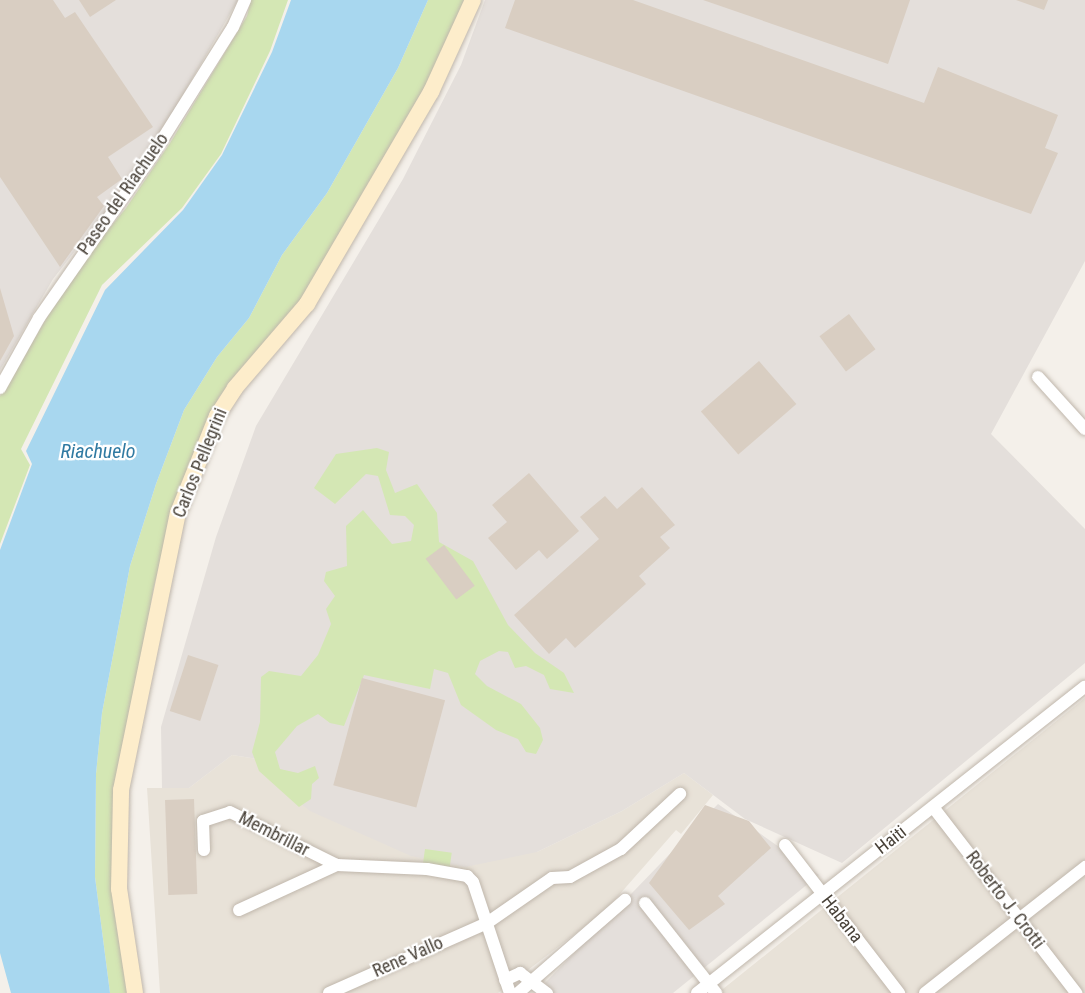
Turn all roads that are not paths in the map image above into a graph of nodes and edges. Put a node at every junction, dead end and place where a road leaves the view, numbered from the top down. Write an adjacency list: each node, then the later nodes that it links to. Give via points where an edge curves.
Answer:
1 (245, 0): 4 (street, Paseo del Riachuelo, via 233,27 152,156 39,318)
2 (473, 0): 22 (street, Carlos Pellegrini, via 431,92 307,304 235,388 217,416 178,513 121,790 119,889)
3 (1038, 377): 5 (street)
4 (0, 388)
5 (1085, 429)
6 (1085, 687): 8 (street, Haiti)
7 (680, 794): 18 (street, Rene Vallo, via 633,841 570,877 552,878)
8 (933, 807): 13 (street, Haiti); 17 (street, Roberto J. Crotti)
9 (785, 845): 13 (street, Habana)
10 (204, 850): 11 (street, Membrillar, via 203,821 230,812)
11 (337, 865): 16 (street); 18 (street, via 427,869 467,876 473,882)
12 (1085, 867): 17 (street)
13 (822, 894): 21 (street, Haiti); 28 (street, Habana)
14 (625, 900): 20 (street)
15 (645, 903): 21 (street)
16 (239, 910)
17 (1020, 920): 29 (street); 30 (street, Roberto J. Crotti)
18 (487, 923): 19 (street); 23 (street, Rene Vallo)
19 (505, 980): 20 (street, via 519,973); 24 (street)
20 (531, 981): 25 (street); 26 (street)
21 (712, 988): 27 (street, Haiti)
22 (135, 993)
23 (329, 993)
24 (510, 993)
25 (518, 993)
26 (547, 993)
27 (697, 993)
28 (899, 993)
29 (925, 993)
30 (1076, 993)

